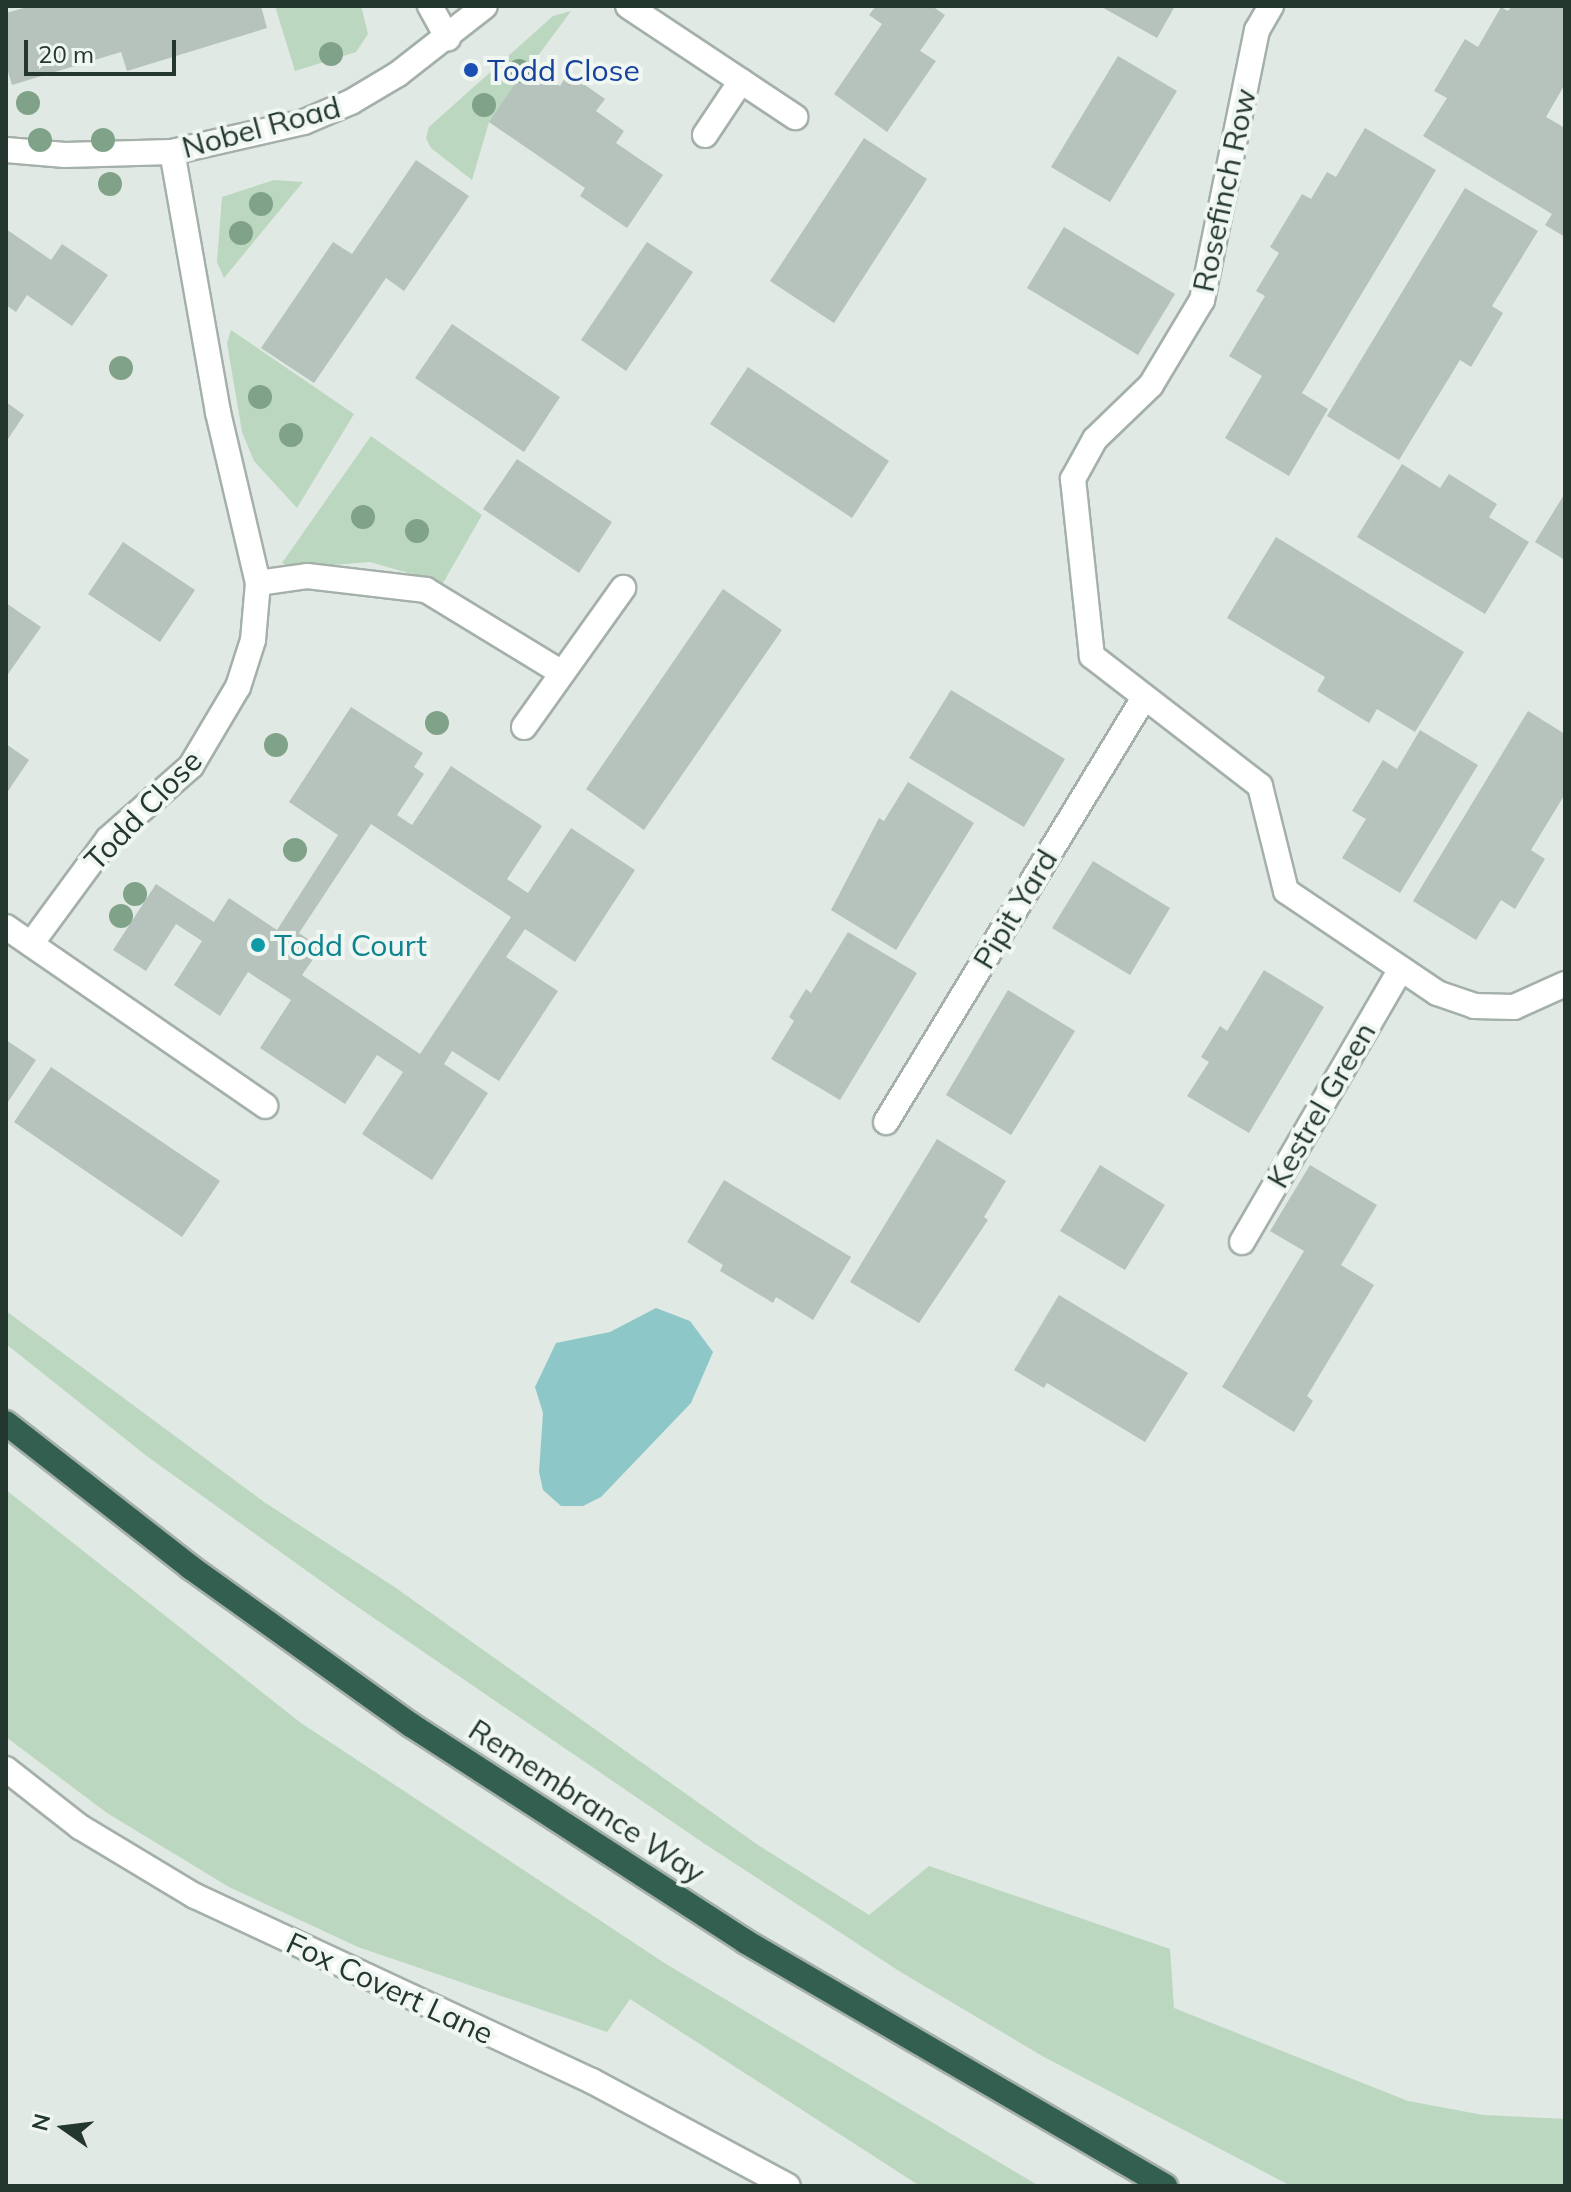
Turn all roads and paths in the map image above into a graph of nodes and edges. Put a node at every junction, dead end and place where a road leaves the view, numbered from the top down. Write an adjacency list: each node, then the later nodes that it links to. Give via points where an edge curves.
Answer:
1 (430, 6): 5 (street)
2 (485, 6): 5 (street, Nobel Road)
3 (628, 6): 6 (street)
4 (1271, 6): 14 (street, Rosefinch Row, via 1257,30 1202,300 1151,385 1095,439 1073,479 1092,656)
5 (448, 38): 10 (street, Nobel Road, via 351,102 304,122)
6 (741, 81): 7 (street); 8 (street)
7 (795, 117)
8 (705, 135)
9 (6, 150): 10 (street, Nobel Road, via 65,155)
10 (172, 152): 11 (street, Todd Close, via 218,412)
11 (258, 583): 13 (street, via 307,576 426,590); 17 (street, Todd Close, via 253,640 216,730 191,766 108,839)
12 (623, 588): 13 (street)
13 (562, 673): 15 (street)
14 (1144, 697): 18 (street, Rosefinch Row, via 1260,786 1286,891); 21 (street, Pipit Yard)
15 (524, 727)
16 (6, 927): 17 (street)
17 (31, 944): 20 (street)
18 (1401, 969): 19 (street, Rosefinch Row, via 1437,993 1474,1006 1514,1007); 22 (street, Kestrel Green)
19 (1565, 984)
20 (265, 1106)
21 (886, 1122)
22 (1242, 1242)
23 (6, 1423): 26 (highway, Remembrance Way, via 190,1567 411,1725 746,1942)
24 (6, 1769): 25 (street, Fox Covert Lane, via 80,1827 195,1896 592,2081)
25 (788, 2186)
26 (1165, 2186)

